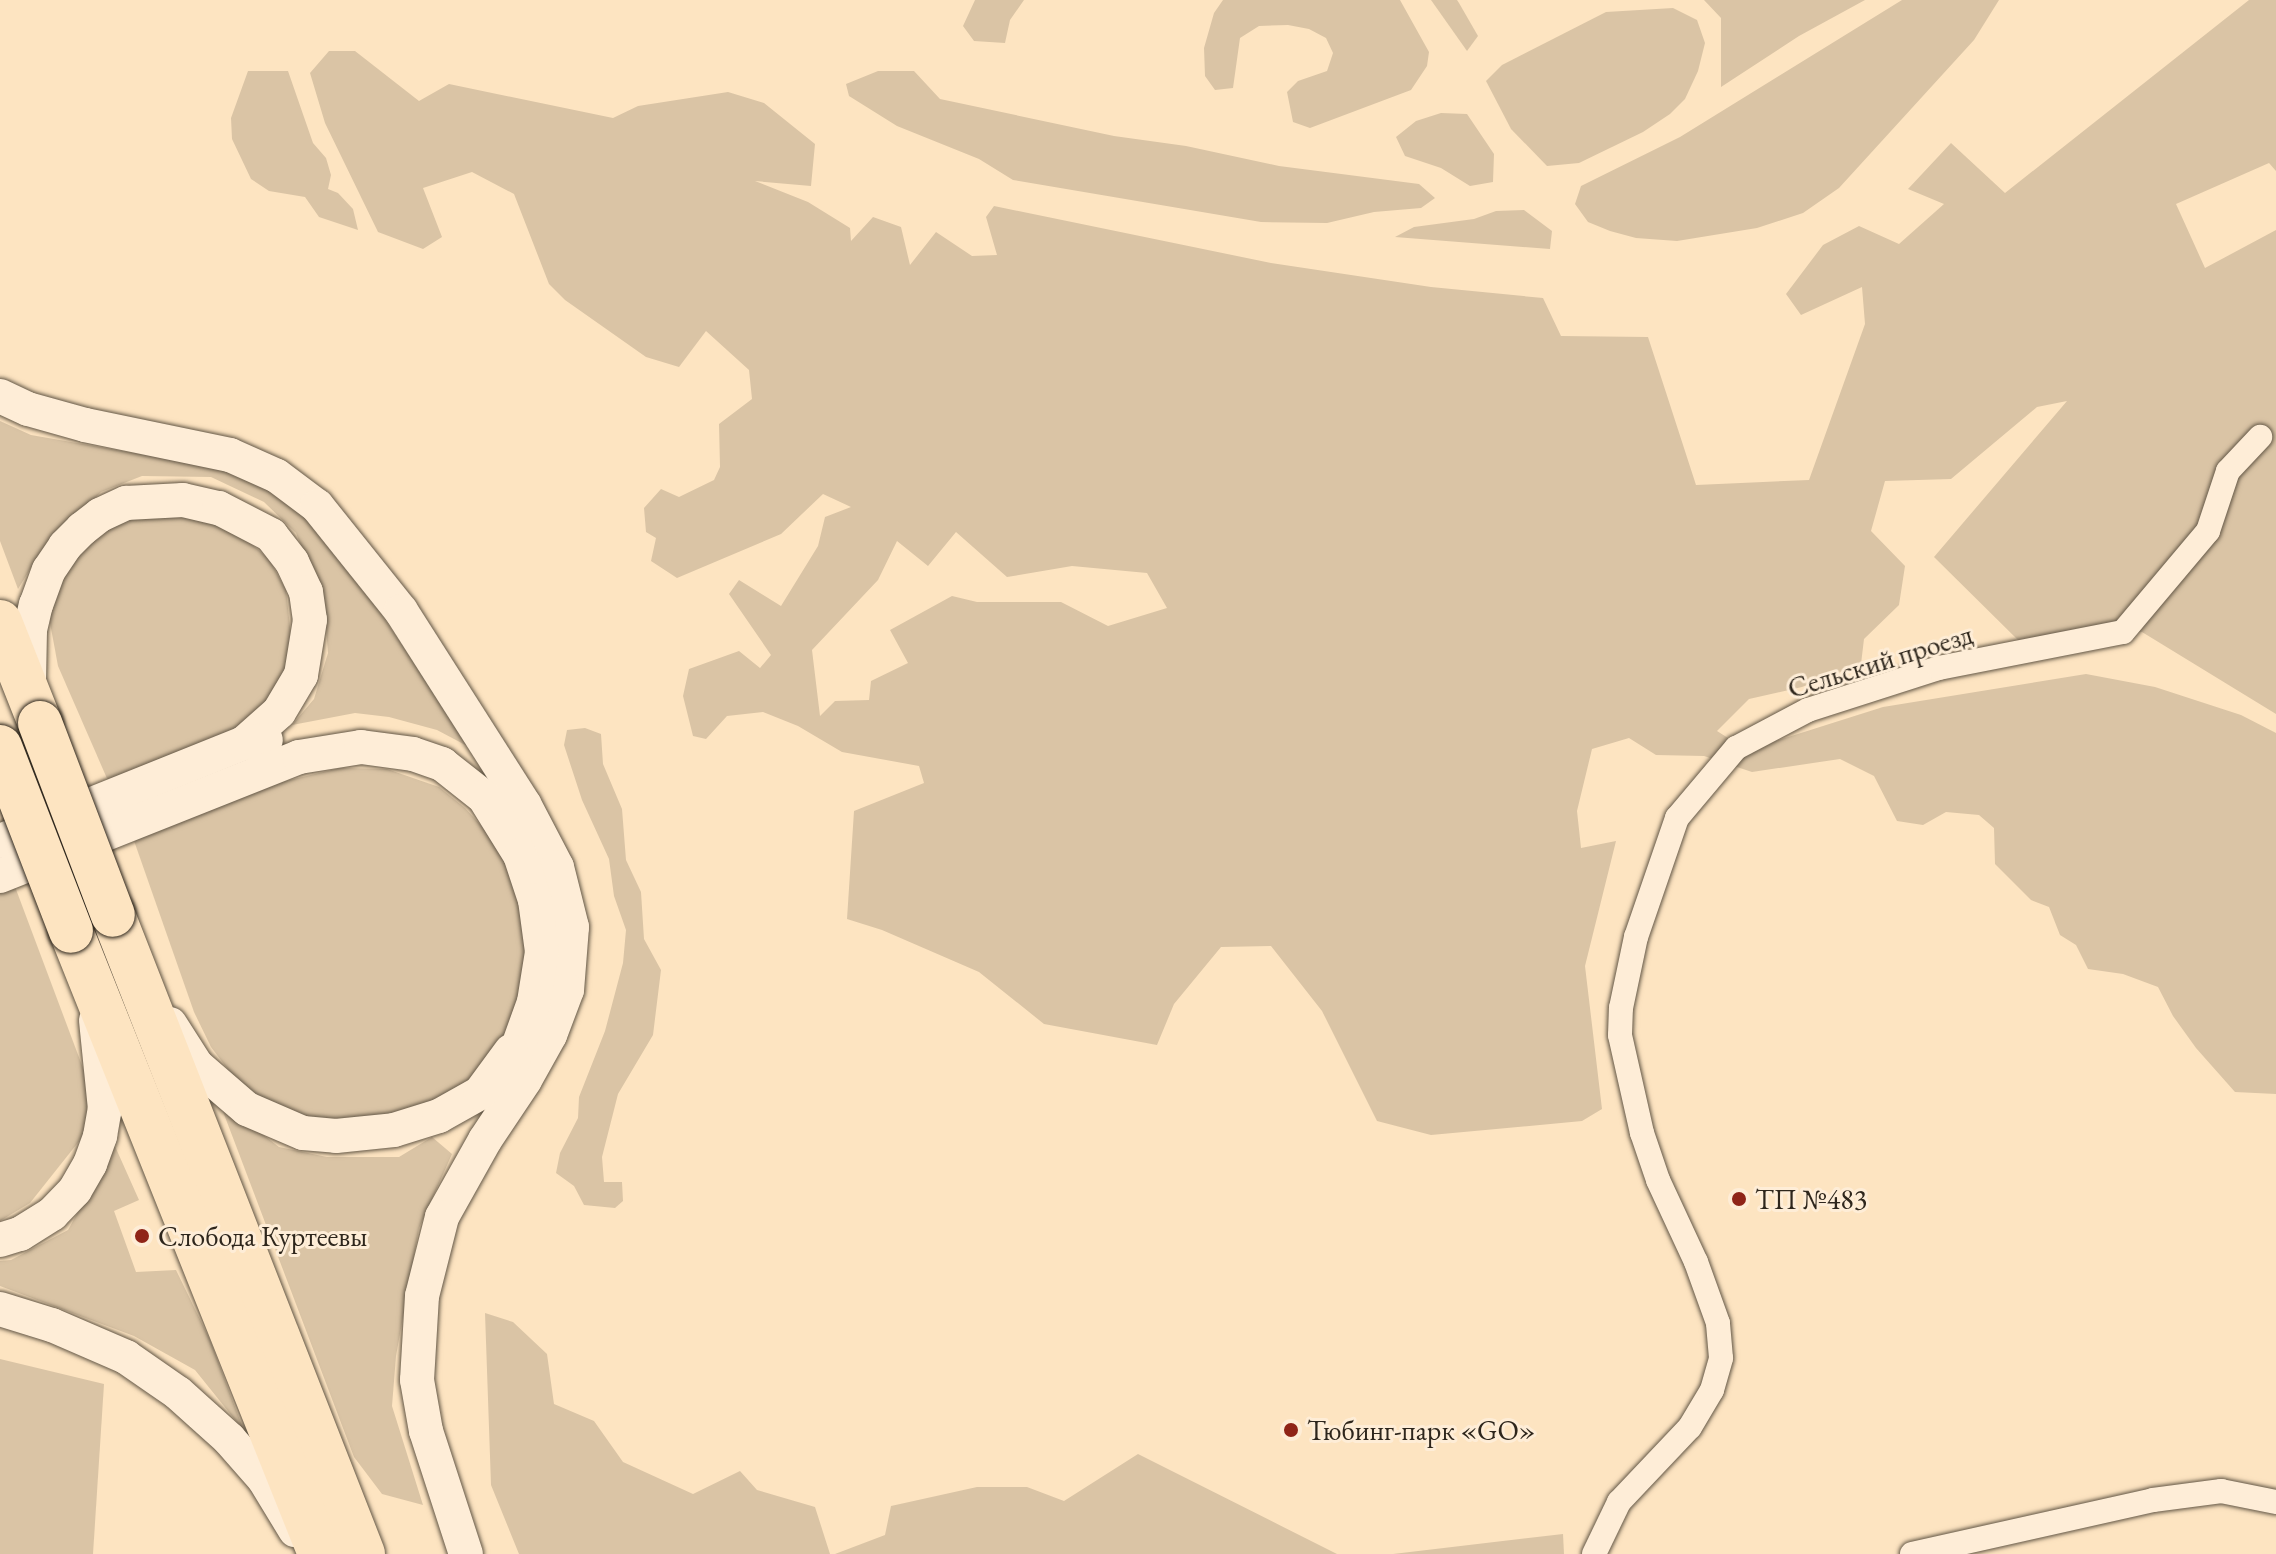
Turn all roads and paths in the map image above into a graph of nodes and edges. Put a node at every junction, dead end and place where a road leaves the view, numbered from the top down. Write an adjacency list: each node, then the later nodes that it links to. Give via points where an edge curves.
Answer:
1 (0, 396): 7 (street, via 85,425 230,455 277,476 317,506 401,611)
2 (2260, 437): 21 (street, Сельский проезд, via 2228,471 2208,531 2123,632 1939,668 1808,710 1736,748 1677,818 1636,937 1620,1035 1642,1133 1718,1323 1721,1358 1712,1390 1690,1427 1619,1502)
3 (0, 622): 4 (highway)
4 (35, 710): 5 (street, via 30,630 49,570 65,546 100,515 126,503 183,500 219,508 271,535 306,592 310,620 301,675 279,712); 10 (highway, bridge)
5 (244, 743): 7 (street, via 368,729 425,741 472,760); 8 (street)
6 (0, 747): 11 (highway, bridge)
7 (524, 804): 13 (street, via 557,867 572,927 567,990 544,1046)
8 (0, 841)
9 (0, 876): 12 (street, via 299,757 361,747 413,754 442,764 484,797 520,855 535,900 542,952)
10 (132, 967): 12 (street, via 197,1066 222,1090 276,1124 336,1136 394,1130 439,1116 480,1093 504,1064); 19 (highway)
11 (92, 984): 14 (street, via 105,1109 100,1136 75,1190 38,1223); 18 (highway)
12 (534, 1002): 13 (street)
13 (485, 1140): 20 (street, via 442,1217 430,1256 417,1380 426,1431)
14 (0, 1240)
15 (0, 1309): 17 (street, via 126,1357 178,1393 264,1479)
16 (2276, 1502): 22 (street, via 2221,1491 2153,1500)
17 (310, 1554)
18 (320, 1554)
19 (363, 1554)
20 (466, 1554)
21 (1594, 1554)
22 (1912, 1554)

